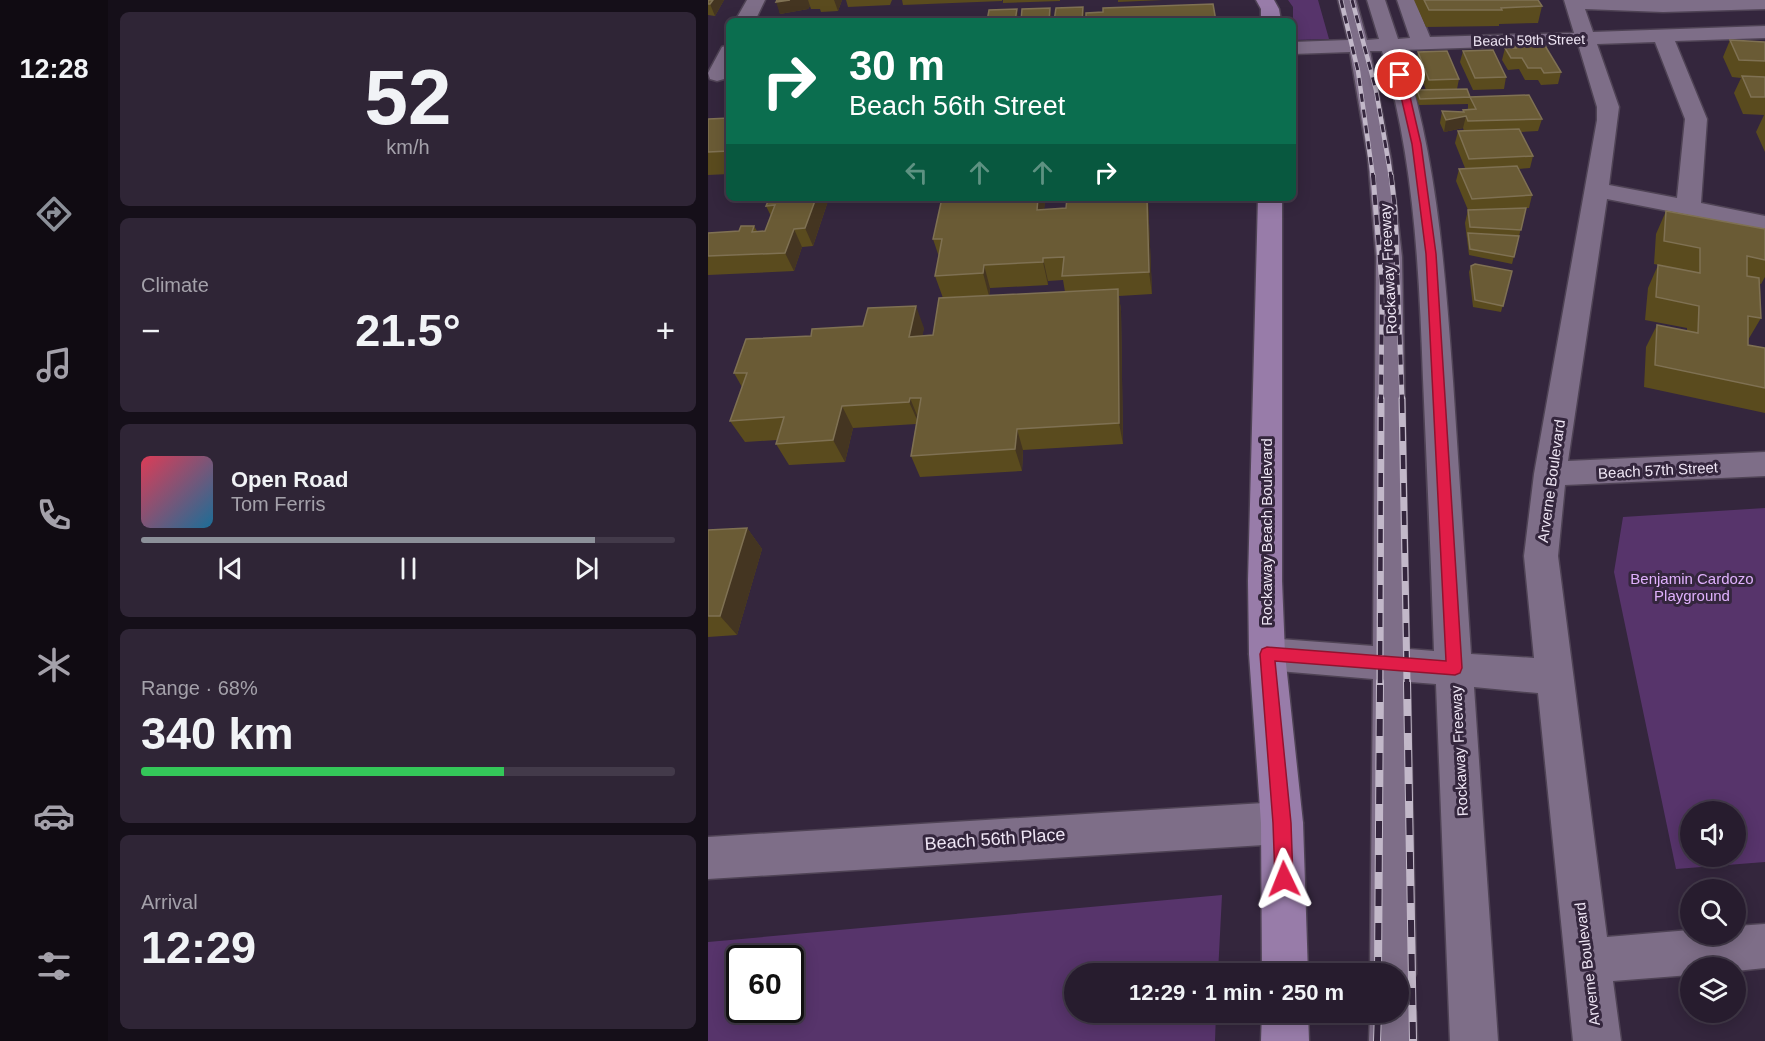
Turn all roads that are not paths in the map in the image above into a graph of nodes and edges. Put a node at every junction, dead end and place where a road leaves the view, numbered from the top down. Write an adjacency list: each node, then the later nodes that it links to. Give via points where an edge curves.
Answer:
1 (756, 0): 8 (street)
2 (1265, 0): 9 (main road)
3 (1347, 0): 15 (street, Rockaway Freeway)
4 (1376, 0): 13 (street, Rockaway Freeway)
5 (1406, 0): 14 (street)
6 (1573, 2): 7 (street, via 1663,6); 12 (street, Arverne Boulevard)
7 (1765, 3)
8 (747, 18)
9 (1271, 18)
10 (1765, 32): 11 (street, Beach 59th Street)
11 (1663, 36): 12 (street, Beach 59th Street); 21 (street, via 1696,119)
12 (1586, 38): 14 (street, Beach 59th Street); 19 (street, Arverne Boulevard, via 1608,113)
13 (1391, 43): 14 (street, Beach 59th Street); 15 (street, Beach 59th Street); 27 (street, Rockaway Freeway, via 1413,129 1431,254)
14 (1422, 43)
15 (1359, 44): 16 (street, Beach 59th Street); 26 (street, Rockaway Freeway, via 1379,149 1390,268)
16 (1296, 48)
17 (726, 57): 18 (street)
18 (718, 74)
19 (1597, 190): 21 (street); 24 (street, Arverne Boulevard)
20 (1270, 201): 25 (main road, Rockaway Beach Boulevard)
21 (1688, 208): 22 (street)
22 (1765, 223)
23 (1765, 464): 24 (street, Beach 57th Street)
24 (1550, 474): 28 (street, Arverne Boulevard, via 1541,556)
25 (1267, 654): 26 (street); 29 (main road, Rockaway Beach Boulevard)
26 (1392, 663): 27 (street); 34 (street, Rockaway Freeway)
27 (1455, 668): 28 (street); 39 (street, Rockaway Freeway)
28 (1555, 677): 32 (street, Arverne Boulevard)
29 (1282, 823): 30 (street, Beach 56th Place); 33 (main road, Rockaway Beach Boulevard)
30 (708, 858)
31 (1765, 946): 32 (street)
32 (1587, 961): 40 (street, Arverne Boulevard)
33 (1285, 963)
34 (1393, 963)
35 (1285, 1023): 37 (main road)
36 (1393, 1023): 38 (street)
37 (1285, 1041)
38 (1393, 1041)
39 (1474, 1041)
40 (1597, 1041)

